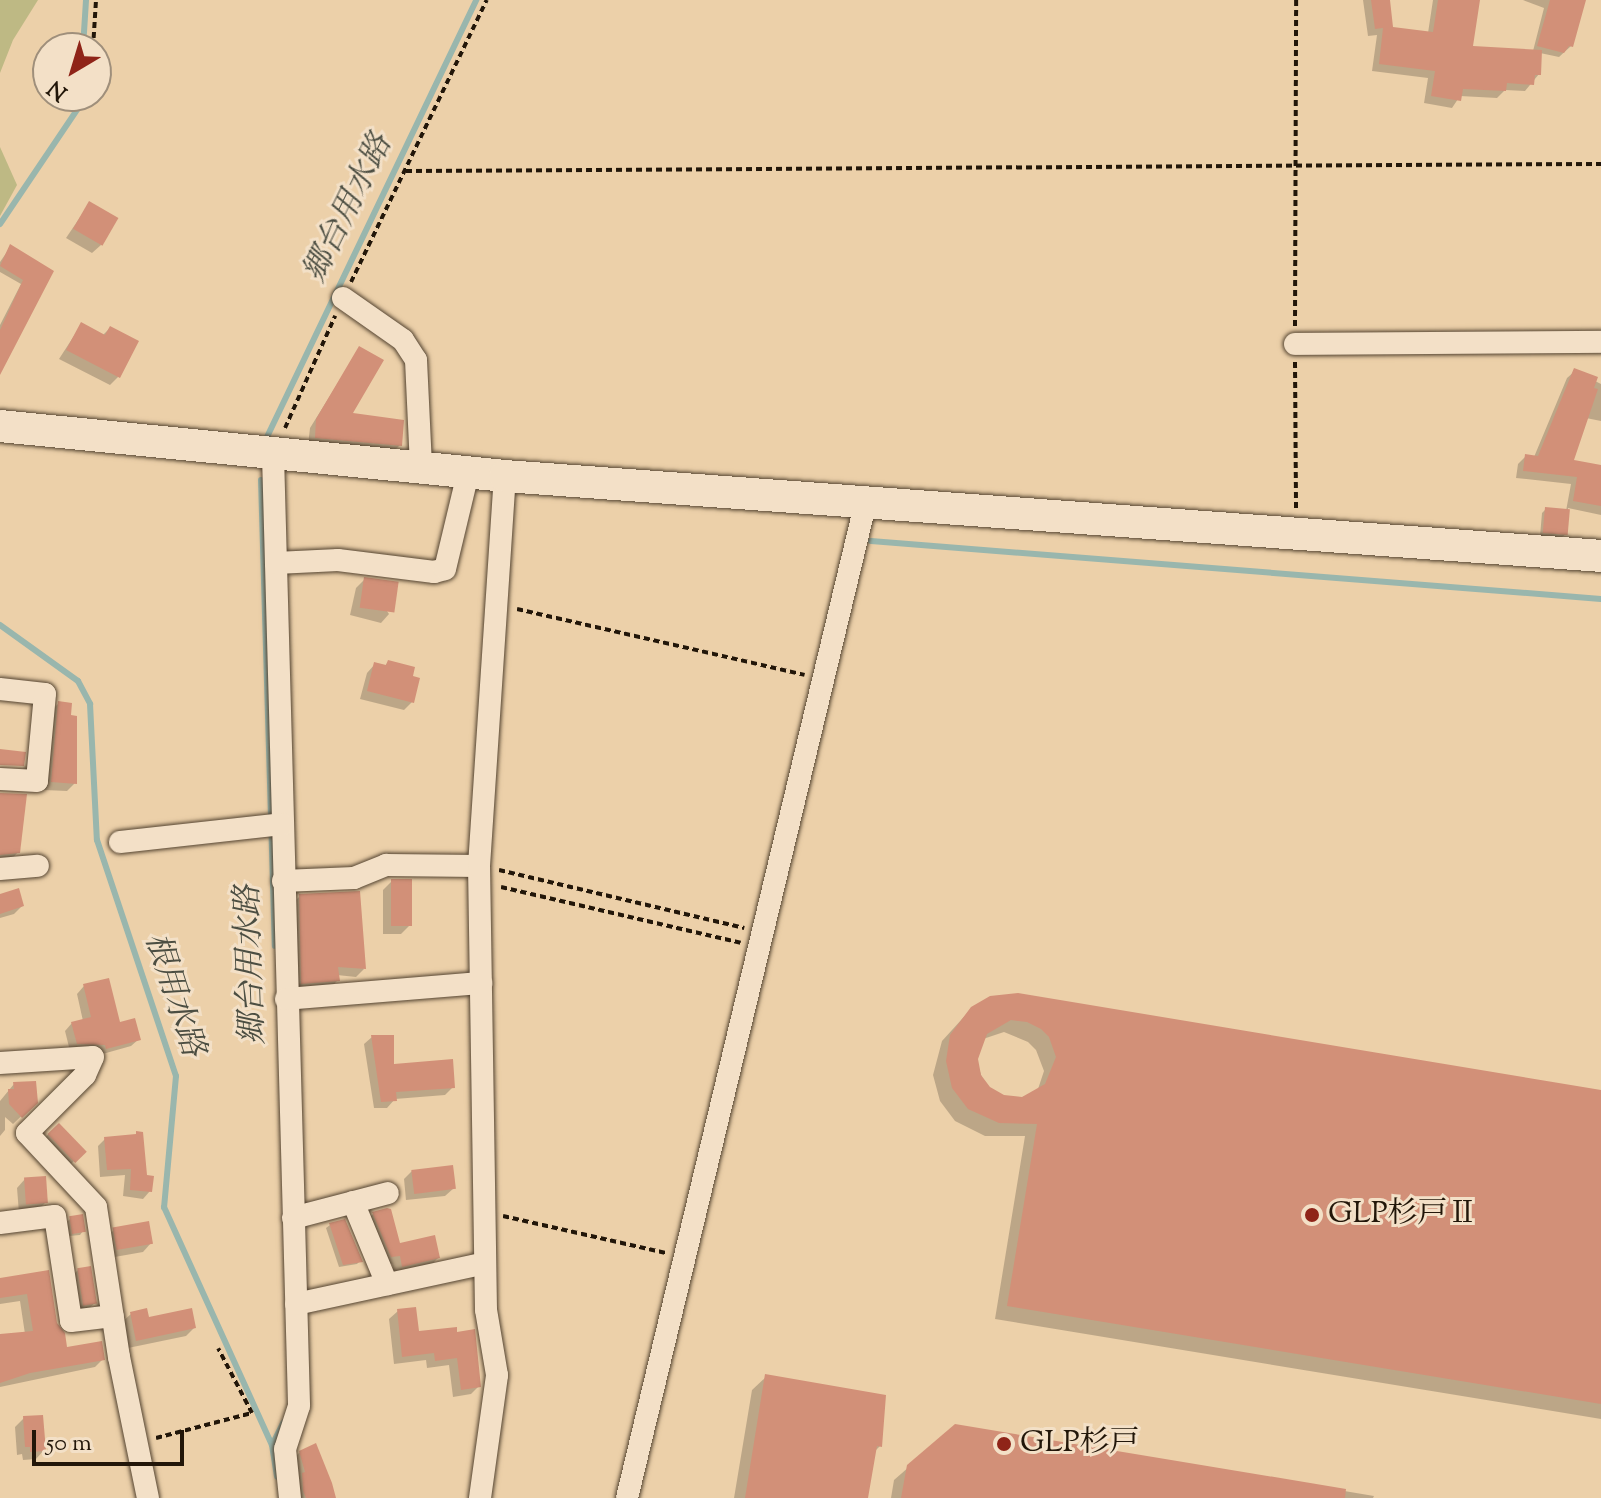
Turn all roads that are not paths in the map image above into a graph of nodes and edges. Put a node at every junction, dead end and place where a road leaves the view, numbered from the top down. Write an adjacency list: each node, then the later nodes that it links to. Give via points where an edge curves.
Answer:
1 (343, 298): 6 (street, via 403,340 416,360)
2 (1601, 342): 3 (street)
3 (1295, 344)
4 (0, 426): 5 (street)
5 (273, 455): 6 (street); 11 (street)
6 (421, 468): 7 (street)
7 (468, 473): 8 (street); 11 (street, via 445,569 338,560)
8 (505, 476): 9 (street); 18 (street)
9 (866, 501): 10 (street); 34 (street)
10 (1601, 556)
11 (276, 563): 14 (street)
12 (0, 689): 13 (street, via 45,694 37,781)
13 (0, 779)
14 (275, 824): 15 (street); 19 (street)
15 (120, 842)
16 (38, 866): 17 (street)
17 (0, 869)
18 (479, 874): 19 (street, via 386,865 354,878); 20 (street)
19 (283, 881): 21 (street)
20 (481, 983): 21 (street); 27 (street)
21 (286, 999): 25 (street)
22 (0, 1063): 30 (street, via 93,1057 85,1075 27,1133 96,1207)
23 (388, 1193): 24 (street)
24 (353, 1202): 25 (street); 28 (street)
25 (293, 1218): 29 (street)
26 (0, 1223): 30 (street, via 55,1216 71,1321)
27 (485, 1263): 28 (street); 33 (street, via 486,1310 497,1375)
28 (387, 1284): 29 (street)
29 (296, 1304): 32 (street, via 299,1406 285,1449)
30 (113, 1316): 31 (street)
31 (148, 1498)
32 (290, 1498)
33 (480, 1498)
34 (627, 1498)

